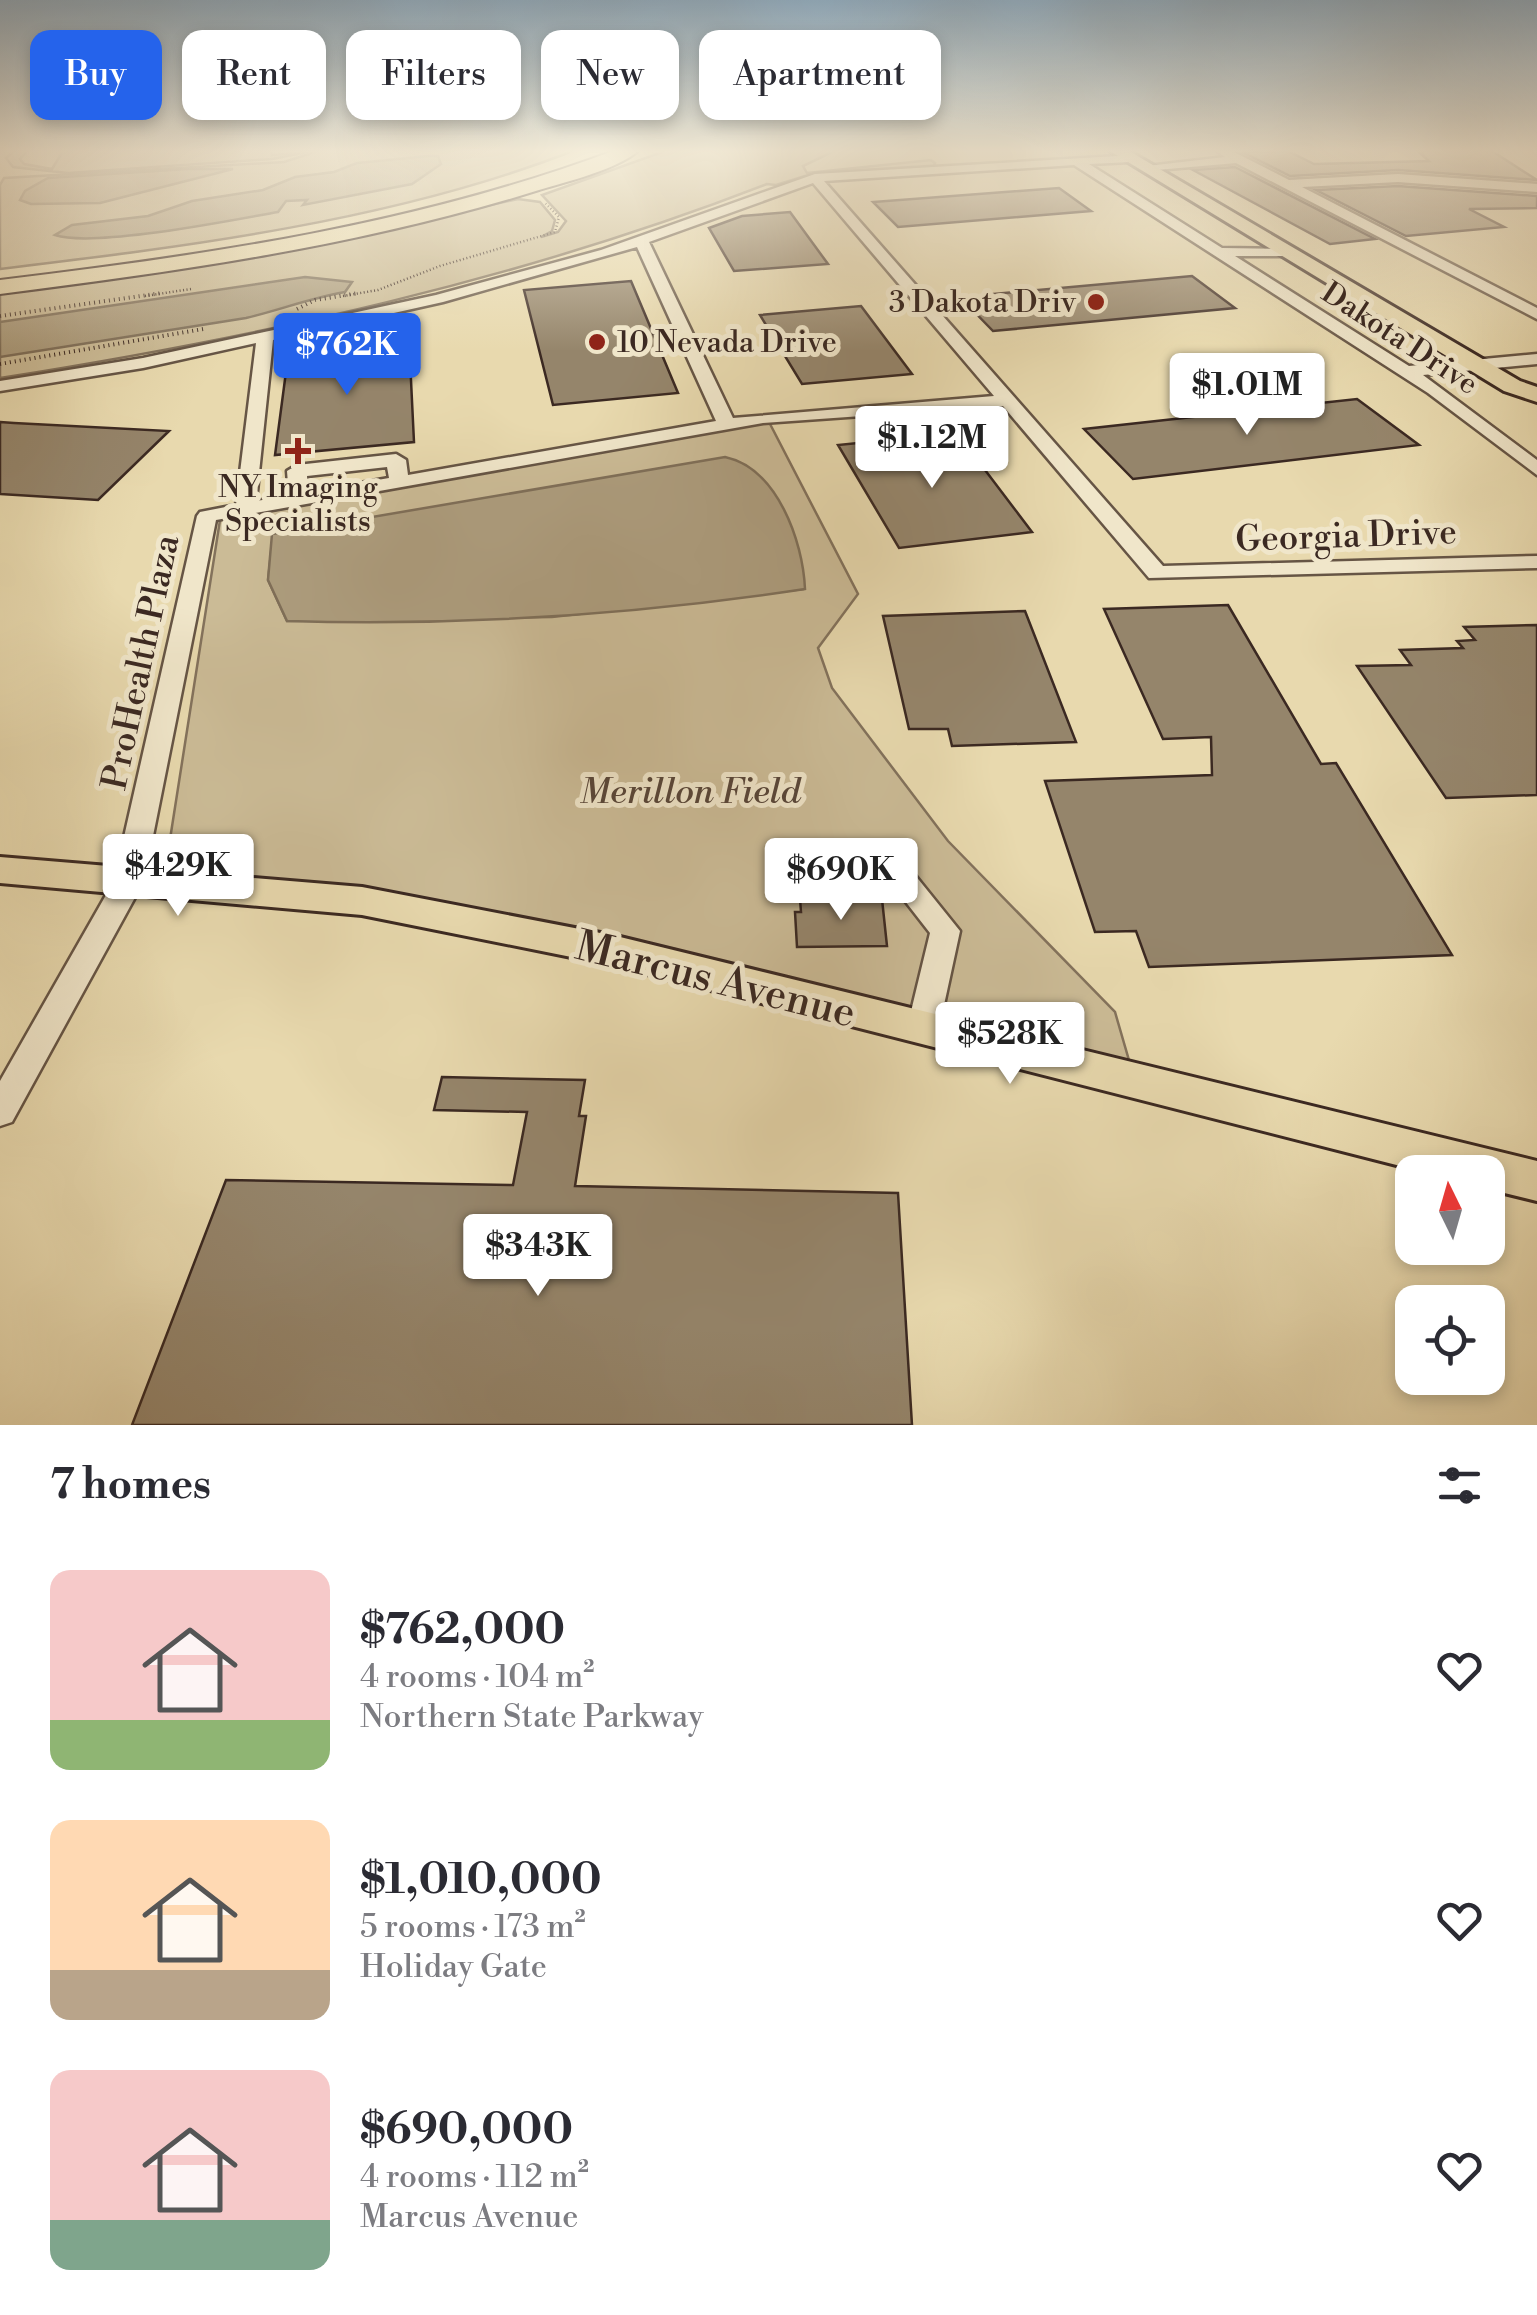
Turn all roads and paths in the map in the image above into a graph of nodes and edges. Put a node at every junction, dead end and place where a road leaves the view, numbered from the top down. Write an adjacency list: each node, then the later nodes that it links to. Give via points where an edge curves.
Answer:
1 (366, 218): 14 (highway)
2 (402, 218): 15 (highway, via 307,240)
3 (559, 218): 17 (path, via 555,232 378,290)
4 (705, 218): 9 (street)
5 (850, 218): 26 (street)
6 (1165, 218): 11 (street, Dakota Drive)
7 (1229, 218): 10 (main road)
8 (1350, 218): 13 (street)
9 (641, 240): 21 (street, via 424,303); 35 (street)
10 (1280, 248): 11 (street); 25 (main road)
11 (1220, 252): 27 (street, Dakota Drive)
12 (1469, 255): 13 (street)
13 (1432, 260): 18 (street)
14 (0, 276)
15 (0, 287)
16 (191, 289): 19 (path)
17 (282, 313)
18 (1537, 314)
19 (0, 316)
20 (214, 328): 23 (path)
21 (265, 337): 31 (street); 39 (street)
22 (1537, 359): 25 (street)
23 (0, 364)
24 (1002, 364): 26 (street)
25 (1478, 364): 27 (street); 29 (main road)
26 (978, 366): 33 (street)
27 (1406, 371): 30 (street, Dakota Drive)
28 (1537, 371): 29 (street)
29 (1504, 381): 30 (street); 32 (main road); 34 (main road)
30 (1424, 382): 36 (street, Dakota Drive)
31 (0, 386)
32 (1537, 396)
33 (1007, 400): 35 (street); 40 (street, Georgia Drive, via 1157,573)
34 (1537, 413)
35 (727, 425): 37 (street)
36 (1537, 470)
37 (399, 483): 38 (street); 38 (street, via 396,460 297,471)
38 (299, 501): 39 (street)
39 (245, 510): 43 (street, ProHealth Plaza, via 206,516)
40 (1537, 562)
41 (884, 856): 44 (street, via 946,931)
42 (0, 870): 43 (main road, Marcus Avenue)
43 (129, 881): 44 (main road, Marcus Avenue, via 362,901 616,952); 45 (street, ProHealth Plaza)
44 (923, 1028): 46 (main road, Marcus Avenue)
45 (0, 1112)
46 (1537, 1181)

